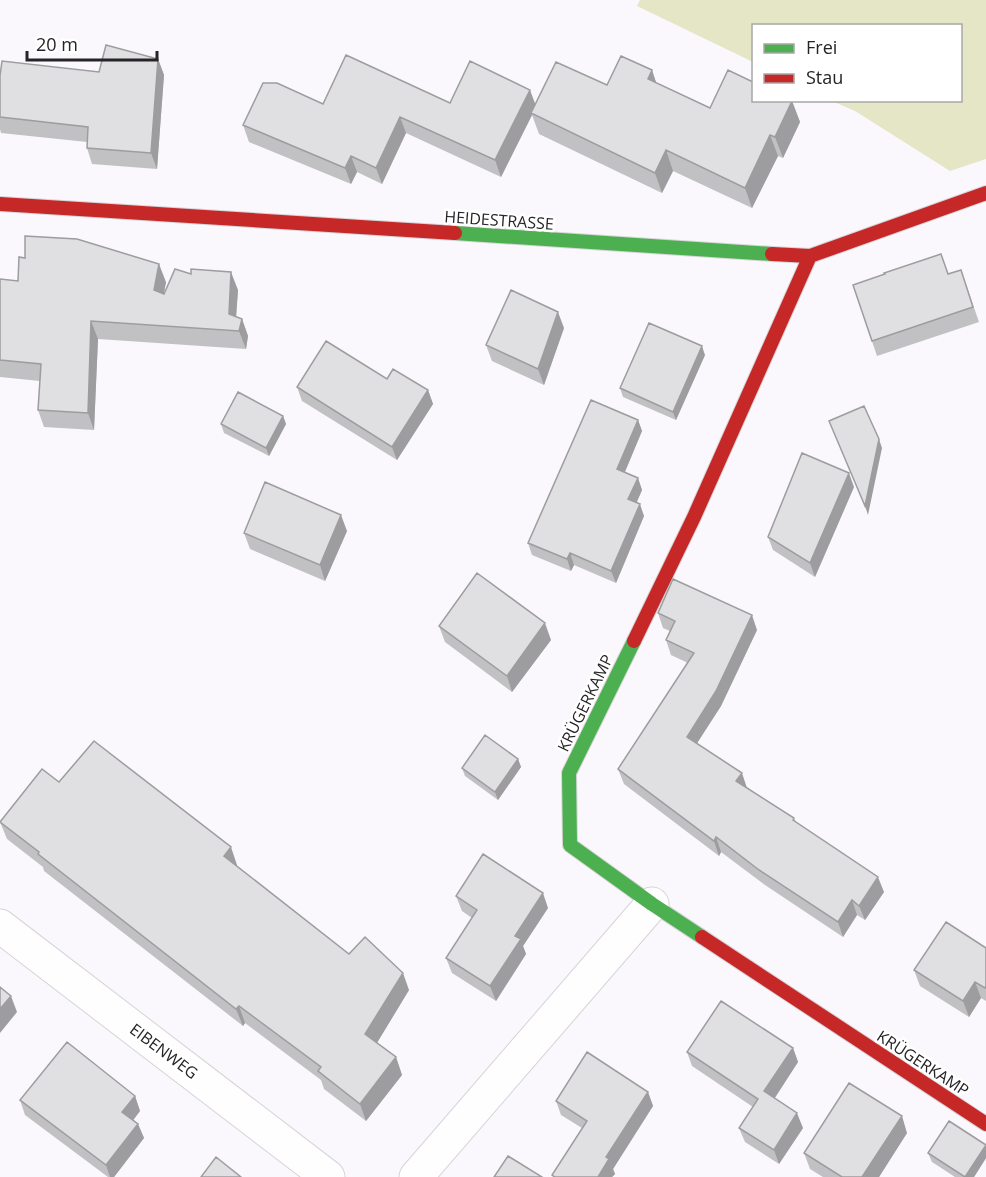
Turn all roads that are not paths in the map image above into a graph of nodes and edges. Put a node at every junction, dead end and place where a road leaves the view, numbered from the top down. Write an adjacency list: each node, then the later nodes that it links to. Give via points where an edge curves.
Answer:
1 (986, 193): 3 (street, HEIDESTRASSE)
2 (0, 204): 3 (street, HEIDESTRASSE)
3 (810, 256): 4 (street, KRÜGERKAMP, via 694,518 569,773 570,845)
4 (652, 904): 6 (street, KRÜGERKAMP); 8 (street)
5 (0, 926): 7 (street, EIBENWEG)
6 (986, 1124)
7 (328, 1177)
8 (416, 1177)

